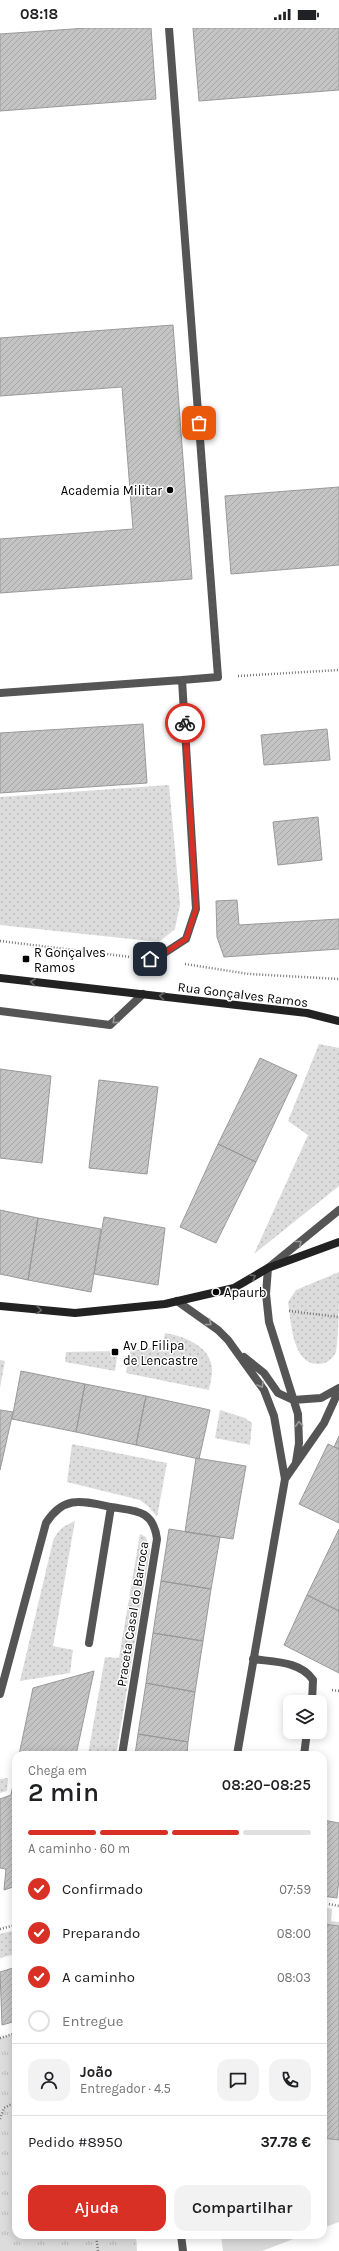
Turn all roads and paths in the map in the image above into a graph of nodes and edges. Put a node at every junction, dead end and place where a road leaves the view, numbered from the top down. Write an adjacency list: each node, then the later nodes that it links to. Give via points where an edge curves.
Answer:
1 (169, 28): 3 (street)
2 (339, 670): 3 (path)
3 (218, 676): 4 (street)
4 (182, 680): 5 (street); 6 (street, via 196,909 186,939)
5 (0, 693)
6 (150, 959)
7 (0, 978): 8 (main road, Rua Gonçalves Ramos, one-way to 7)
8 (143, 994): 9 (street, one-way to 9, via 110,1025); 10 (main road, Rua Gonçalves Ramos, one-way to 8, via 307,1014)
9 (0, 1011)
10 (339, 1021)
11 (339, 1210): 13 (street, one-way to 11)
12 (339, 1242): 13 (main road)
13 (268, 1268): 14 (main road, one-way to 13, via 234,1288); 16 (street)
14 (177, 1301): 15 (main road, one-way to 14, via 75,1313 112,1311); 18 (street, one-way to 18, via 218,1330)
15 (0, 1306)
16 (266, 1308): 17 (path); 20 (street)
17 (339, 1318)
18 (239, 1353): 20 (street, via 264,1373 278,1393); 22 (street, one-way to 22, via 264,1390 270,1404)
19 (339, 1389): 20 (street, via 321,1398); 21 (street, via 324,1423)
20 (293, 1400): 21 (street, one-way to 20, via 299,1429 298,1414)
21 (296, 1462): 22 (street)
22 (285, 1479): 25 (street)
23 (111, 1507): 24 (street); 26 (street, Praceta Casal do Barroca, via 74,1502 63,1505 53,1512 46,1523); 29 (street, Praceta Casal do Barroca, via 142,1513 151,1519 157,1539)
24 (89, 1643)
25 (253, 1659): 27 (street, via 295,1666 303,1670 313,1680); 30 (street)
26 (0, 1694)
27 (312, 1695)
28 (306, 1739): 31 (street)
29 (123, 1751)
30 (238, 1751)
31 (305, 1751)
32 (327, 1904): 33 (path)
33 (339, 1906)
34 (12, 1926): 35 (path)
35 (0, 1930)
36 (12, 2034): 37 (path)
37 (0, 2038)
38 (12, 2104): 39 (path)
39 (4, 2108): 40 (path); 41 (path)
40 (0, 2109)
41 (0, 2119)
42 (96, 2239): 44 (path)
43 (182, 2239): 45 (street)
44 (98, 2251)
45 (183, 2251)

